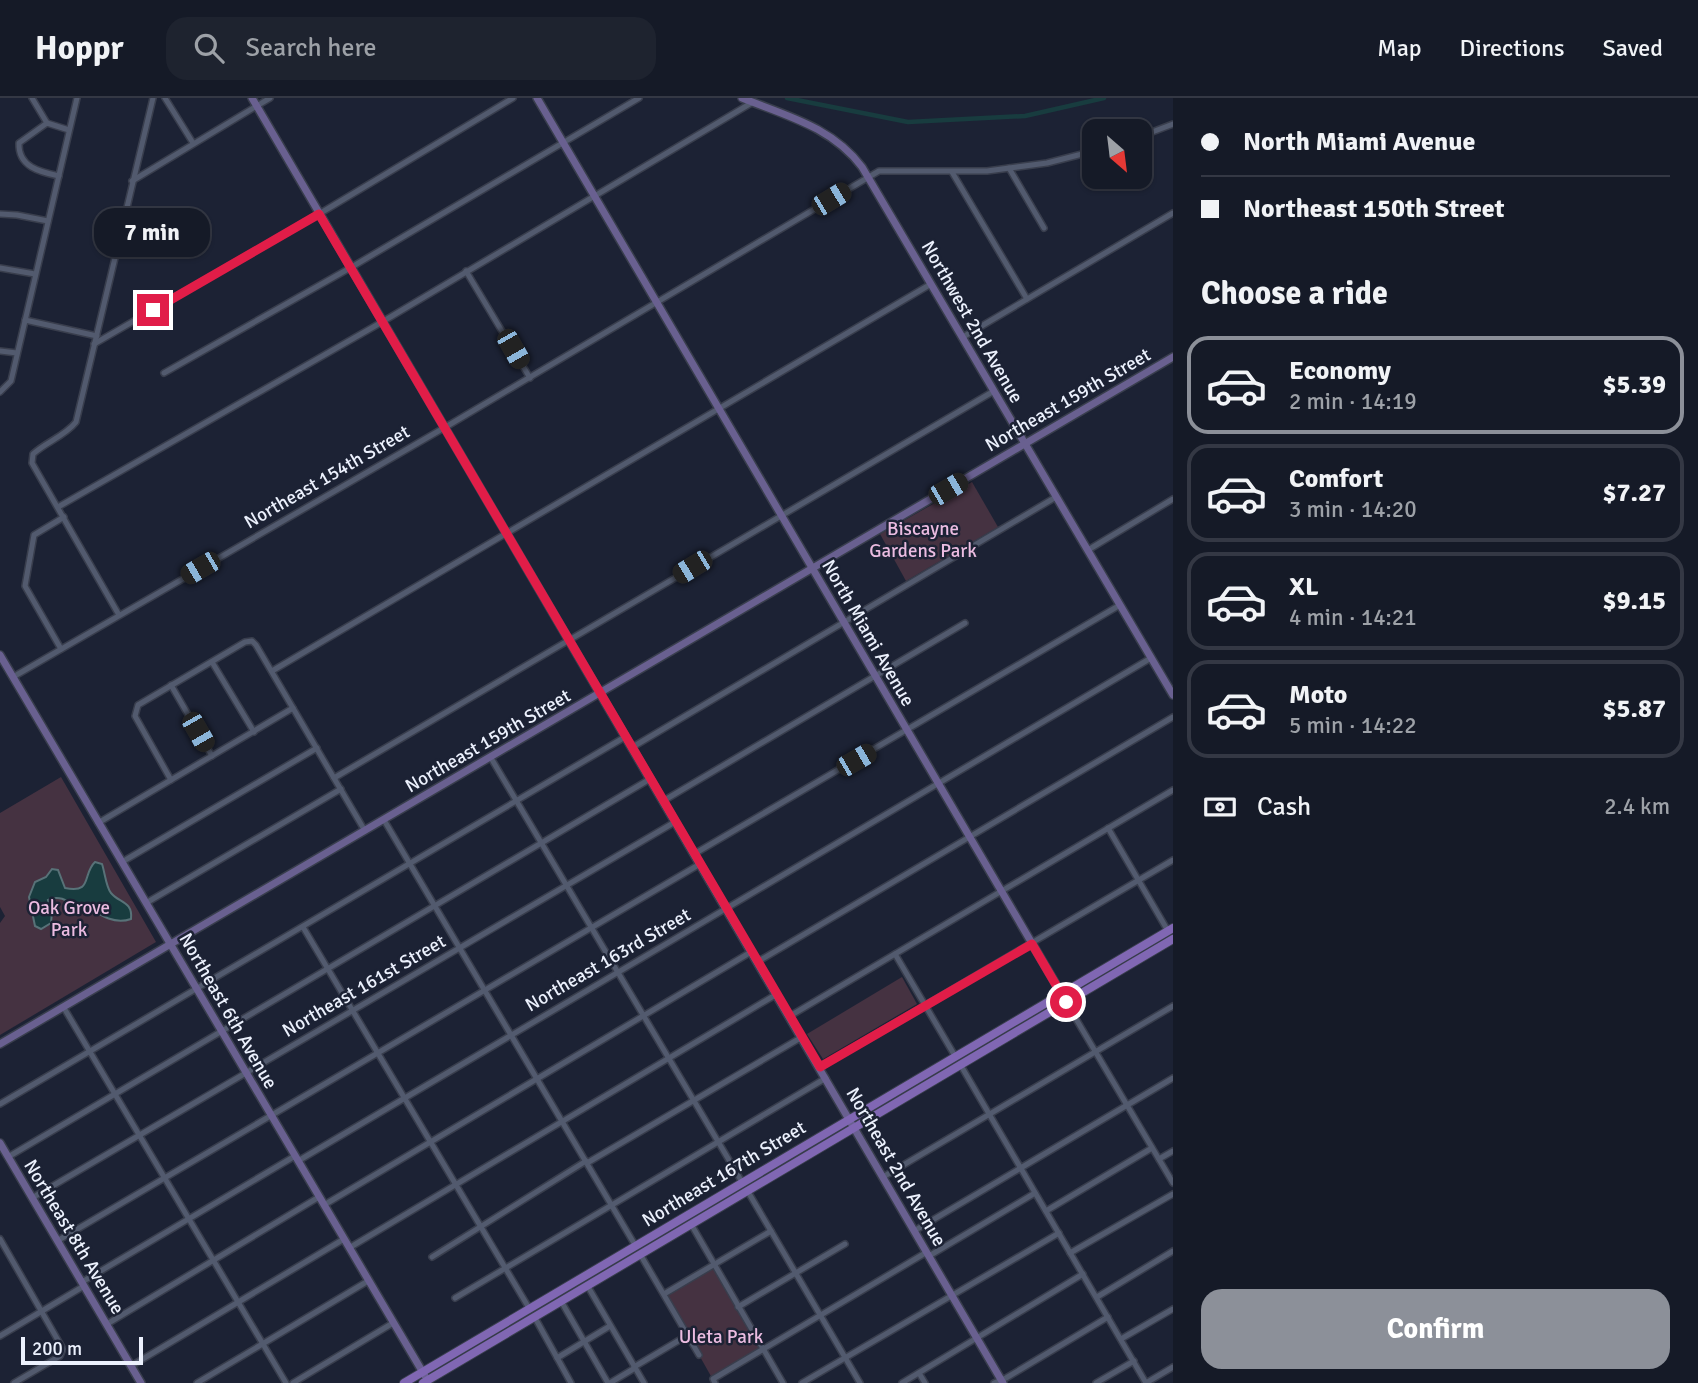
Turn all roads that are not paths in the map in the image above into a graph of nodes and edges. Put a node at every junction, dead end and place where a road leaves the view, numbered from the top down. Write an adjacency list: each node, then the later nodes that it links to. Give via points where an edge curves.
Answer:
1 (32, 98): 13 (street)
2 (77, 98): 15 (street)
3 (153, 98): 24 (street)
4 (165, 98): 17 (street)
5 (252, 98): 12 (street, Northeast 2nd Avenue)
6 (270, 98): 12 (street)
7 (513, 98): 28 (street)
8 (537, 98): 18 (street, North Miami Avenue)
9 (639, 98): 18 (street)
10 (742, 98): 11 (street, Northwest 2nd Avenue)
11 (752, 102): 23 (street, Northwest 2nd Avenue, via 812,125 840,143); 25 (street)
12 (257, 106): 17 (street); 28 (street, Northeast 2nd Avenue)
13 (47, 123): 15 (street); 22 (street, via 19,143 19,149 33,170)
14 (1173, 124): 16 (street)
15 (69, 130): 22 (street)
16 (1152, 132)
17 (193, 143): 24 (street)
18 (563, 143): 25 (street, North Miami Avenue); 32 (street)
19 (1082, 154): 20 (street, Northeast 154th Street)
20 (1009, 168): 21 (street, Northeast 154th Street); 30 (street)
21 (952, 172): 23 (street, Northeast 154th Street, via 886,170); 36 (street)
22 (59, 176): 29 (street)
23 (869, 177): 35 (street, Northwest 2nd Avenue); 37 (street, Northeast 154th Street)
24 (132, 181): 40 (street)
25 (594, 197): 33 (street); 37 (street, North Miami Avenue)
26 (1173, 213): 36 (street)
27 (0, 214): 29 (street)
28 (319, 214): 32 (street, Northeast 2nd Avenue); 42 (street)
29 (48, 221): 34 (street)
30 (1044, 228)
31 (0, 268): 34 (street)
32 (351, 268): 39 (street, Northeast 2nd Avenue); 46 (street)
33 (467, 271): 39 (street); 47 (street)
34 (35, 274): 38 (street)
35 (931, 284): 41 (street, Northwest 2nd Avenue); 50 (street)
36 (1027, 299): 41 (street)
37 (657, 303): 47 (street, Northeast 154th Street); 50 (street, North Miami Avenue)
38 (25, 320): 40 (street); 44 (street)
39 (382, 322): 51 (street, Northeast 2nd Avenue); 55 (street)
40 (97, 336): 42 (street)
41 (962, 337): 48 (street, Northwest 2nd Avenue)
42 (94, 344): 55 (street, via 76,422 33,454 32,463)
43 (0, 351): 44 (street)
44 (17, 354): 49 (street, via 10,381)
45 (1173, 357): 52 (street, Northeast 159th Street)
46 (164, 373)
47 (530, 378): 51 (street, Northeast 154th Street)
48 (994, 391): 52 (street, Northwest 2nd Avenue); 56 (street)
49 (1, 392)
50 (719, 409): 56 (street, North Miami Avenue); 58 (street)
51 (444, 428): 58 (street, Northeast 2nd Avenue); 62 (street, Northeast 154th Street)
52 (1025, 444): 53 (street, Northwest 2nd Avenue); 60 (street, Northeast 159th Street)
53 (1056, 497): 59 (street, Northwest 2nd Avenue); 63 (street)
54 (1173, 499): 59 (street)
55 (58, 507): 57 (street)
56 (781, 516): 60 (street, North Miami Avenue); 65 (street)
57 (64, 517): 62 (street); 66 (street, via 34,535 25,586)
58 (506, 535): 65 (street, Northeast 2nd Avenue); 70 (street)
59 (1088, 550): 61 (street, Northwest 2nd Avenue)
60 (813, 569): 63 (street, North Miami Avenue); 74 (street, Northeast 159th Street)
61 (1120, 605): 68 (street, Northwest 2nd Avenue); 78 (street)
62 (119, 615): 66 (street, Northeast 154th Street)
63 (844, 623): 71 (street, North Miami Avenue); 82 (street)
64 (965, 623): 71 (street)
65 (569, 641): 74 (street, Northeast 2nd Avenue); 85 (street)
66 (61, 649): 72 (street, Northeast 154th Street)
67 (0, 655): 72 (street, Northeast 6th Avenue)
68 (1151, 658): 75 (street, Northwest 2nd Avenue); 88 (street, Northeast 163rd Street)
69 (212, 662): 70 (street, via 252,641); 73 (street); 79 (street)
70 (272, 671): 76 (street)
71 (876, 676): 78 (street, North Miami Avenue); 92 (street)
72 (13, 677): 94 (street, Northeast 6th Avenue)
73 (172, 685): 83 (street); 87 (street, via 138,705 135,716)
74 (600, 694): 80 (street, Northeast 2nd Avenue); 84 (street, Northeast 159th Street)
75 (1173, 695)
76 (293, 708): 79 (street); 81 (street)
77 (1173, 717): 98 (street)
78 (907, 730): 88 (street, North Miami Avenue); 100 (street)
79 (254, 732): 83 (street)
80 (625, 737): 82 (street, Northeast 2nd Avenue); 91 (street)
81 (317, 748): 85 (street); 102 (street)
82 (631, 748): 86 (street, Northeast 2nd Avenue)
83 (212, 756): 87 (street)
84 (491, 758): 91 (street); 93 (street, Northeast 159th Street)
85 (334, 778): 89 (street)
86 (650, 779): 92 (street, Northeast 2nd Avenue); 99 (street)
87 (171, 780): 94 (street)
88 (938, 784): 98 (street, North Miami Avenue); 110 (street, Northeast 163rd Street)
89 (341, 789): 97 (street); 108 (street)
90 (1173, 790): 96 (street)
91 (518, 801): 99 (street); 104 (street)
92 (663, 801): 95 (street, Northeast 2nd Avenue)
93 (384, 820): 97 (street, Northeast 159th Street); 104 (street)
94 (98, 822): 102 (street, Northeast 6th Avenue)
95 (676, 822): 100 (street, Northeast 2nd Avenue); 106 (street, Northeast 161st Street)
96 (1108, 828): 105 (street); 107 (street)
97 (365, 831): 115 (street, Northeast 159th Street)
98 (970, 837): 107 (street, North Miami Avenue); 119 (street)
99 (544, 844): 106 (street); 109 (street)
100 (694, 854): 103 (street, Northeast 2nd Avenue)
101 (1173, 860): 105 (street)
102 (122, 862): 108 (street, Northeast 6th Avenue)
103 (700, 864): 110 (street, Northeast 2nd Avenue); 112 (street)
104 (411, 865): 109 (street); 111 (street)
105 (1139, 881): 113 (street); 114 (street)
106 (568, 886): 112 (street); 116 (street, Northeast 161st Street)
107 (1001, 891): 114 (street, North Miami Avenue); 118 (street)
108 (146, 903): 115 (street, Northeast 6th Avenue)
109 (436, 907): 116 (street); 120 (street)
110 (726, 909): 117 (street, Northeast 2nd Avenue); 121 (street, Northeast 163rd Street)
111 (303, 928): 120 (street); 122 (street)
112 (593, 928): 121 (street); 123 (street)
113 (1172, 935): 125 (main road); 125 (main road)
114 (1032, 944): 125 (street, North Miami Avenue); 126 (street)
115 (171, 945): 122 (street, Northeast 6th Avenue); 128 (street, Northeast 159th Street)
116 (460, 949): 123 (street); 129 (street, Northeast 161st Street)
117 (751, 952): 119 (street, Northeast 2nd Avenue); 131 (street)
118 (895, 954): 126 (street); 130 (street)
119 (757, 962): 124 (street, Northeast 2nd Avenue)
120 (328, 970): 129 (street); 132 (street)
121 (618, 971): 131 (street); 133 (street, Northeast 163rd Street)
122 (196, 989): 132 (street, Northeast 6th Avenue); 136 (street)
123 (485, 990): 133 (street); 137 (street)
124 (777, 995): 130 (street, Northeast 2nd Avenue); 139 (street)
125 (1064, 998): 138 (street, North Miami Avenue); 140 (main road, Northeast 167th Street); 140 (main road, via 966,1050)
126 (925, 1006): 140 (street); 141 (street)
127 (1173, 1006): 138 (street)
128 (64, 1008): 135 (street, Northeast 159th Street); 136 (street)
129 (354, 1011): 137 (street); 142 (street, Northeast 161st Street)
130 (790, 1016): 134 (street, Northeast 2nd Avenue)
131 (645, 1017): 139 (street); 145 (street)
132 (221, 1031): 142 (street, Northeast 6th Avenue); 146 (street)
133 (511, 1035): 145 (street); 147 (street, Northeast 163rd Street)
134 (802, 1037): 141 (street, Northeast 2nd Avenue); 148 (street)
135 (0, 1044)
136 (90, 1051): 146 (street); 149 (street)
137 (379, 1052): 147 (street); 151 (street)
138 (1096, 1052): 150 (street, North Miami Avenue); 152 (street)
139 (669, 1058): 148 (street); 153 (street)
140 (958, 1060): 152 (street); 154 (main road, Northeast 167th Street); 154 (main road, Northeast 167th Street, via 947,1072)
141 (820, 1067): 143 (street, Northeast 2nd Avenue)
142 (246, 1073): 151 (street, Northeast 6th Avenue); 155 (street, Northeast 161st Street)
143 (826, 1078): 154 (street, Northeast 2nd Avenue); 157 (street)
144 (1173, 1078): 150 (street)
145 (538, 1080): 153 (street); 156 (street)
146 (115, 1093): 155 (street); 161 (street)
147 (405, 1097): 156 (street); 162 (street, Northeast 163rd Street)
148 (694, 1100): 157 (street); 164 (street)
149 (0, 1104)
150 (1127, 1105): 159 (street, North Miami Avenue); 165 (street)
151 (270, 1114): 162 (street, Northeast 6th Avenue); 166 (street)
152 (989, 1115): 165 (street); 167 (street)
153 (562, 1121): 164 (street); 169 (street)
154 (852, 1123): 167 (street, Northeast 2nd Avenue); 170 (main road, Northeast 167th Street); 170 (main road, Northeast 167th Street, via 758,1173)
155 (139, 1135): 166 (street); 174 (street, Northeast 161st Street)
156 (432, 1142): 169 (street); 175 (street)
157 (719, 1142): 170 (street); 176 (street)
158 (0, 1143): 161 (street, Northeast 8th Avenue)
159 (1152, 1147): 163 (street, North Miami Avenue); 177 (street)
160 (1173, 1151): 163 (street)
161 (8, 1157): 174 (street, Northeast 8th Avenue)
162 (296, 1158): 173 (street, Northeast 6th Avenue); 178 (street, Northeast 163rd Street)
163 (1159, 1159): 168 (street, North Miami Avenue)
164 (587, 1162): 176 (street); 180 (street)
165 (1020, 1168): 171 (street); 182 (street)
166 (164, 1177): 178 (street); 187 (street)
167 (883, 1177): 182 (street, Northeast 2nd Avenue)
168 (1173, 1183)
169 (456, 1185): 180 (street); 190 (street)
170 (745, 1186): 179 (main road, Northeast 167th Street); 179 (main road, Northeast 167th Street, via 734,1198); 181 (street)
171 (1035, 1193): 177 (street); 194 (street)
172 (1173, 1194): 192 (street)
173 (319, 1197): 175 (street, Northeast 6th Avenue); 196 (street)
174 (33, 1198): 187 (street, Northeast 8th Avenue)
175 (324, 1205): 186 (street, Northeast 6th Avenue)
176 (612, 1205): 189 (street); 199 (street)
177 (1046, 1211): 183 (street)
178 (188, 1219): 196 (street); 203 (street, Northeast 163rd Street)
179 (688, 1220): 184 (main road, Northeast 167th Street); 193 (main road, Northeast 167th Street); 198 (street)
180 (480, 1226): 195 (street); 199 (street)
181 (771, 1231): 198 (street); 200 (street)
182 (914, 1231): 194 (street, Northeast 2nd Avenue)
183 (1059, 1233): 192 (street); 206 (street)
184 (650, 1237): 189 (main road, Northeast 167th Street); 193 (main road)
185 (0, 1238): 213 (street)
186 (344, 1240): 190 (street, Northeast 6th Avenue); 210 (street)
187 (57, 1241): 203 (street, Northeast 8th Avenue)
188 (845, 1244): 200 (street)
189 (635, 1245): 197 (main road); 214 (main road, Northeast 167th Street, via 541,1301)
190 (349, 1248): 202 (street, Northeast 6th Avenue)
191 (1173, 1251): 207 (street)
192 (1070, 1253): 201 (street)
193 (640, 1254): 197 (main road, Northeast 167th Street); 205 (street)
194 (928, 1254): 206 (street, Northeast 2nd Avenue); 215 (street)
195 (432, 1256)
196 (212, 1260): 210 (street); 218 (street)
197 (629, 1260): 204 (main road, Northeast 167th Street)
198 (714, 1265): 205 (street); 211 (street)
199 (505, 1268): 208 (street); 214 (street)
200 (795, 1273): 211 (street); 215 (street)
201 (1083, 1274): 207 (street); 222 (street)
202 (368, 1281): 217 (street, Northeast 6th Avenue); 225 (street)
203 (83, 1284): 213 (street, Northeast 163rd Street); 218 (street, Northeast 8th Avenue)
204 (587, 1285): 209 (main road, Northeast 167th Street); 219 (street)
205 (664, 1294): 220 (street)
206 (952, 1296): 222 (street, Northeast 2nd Avenue); 229 (street)
207 (1097, 1297): 216 (street)
208 (455, 1298)
209 (561, 1301): 214 (main road, Northeast 167th Street); 224 (street)
210 (237, 1302): 225 (street); 231 (street)
211 (738, 1307): 226 (street)
212 (1173, 1309): 223 (street)
213 (42, 1311): 221 (street, Northeast 163rd Street); 239 (street, via 63,1349 60,1356)
214 (532, 1312): 228 (street); 234 (main road, Northeast 167th Street); 237 (main road, Northeast 167th Street, via 522,1324)
215 (820, 1315): 226 (street); 229 (street)
216 (1108, 1317): 223 (street); 238 (street)
217 (393, 1323): 234 (street, Northeast 6th Avenue); 243 (street)
218 (107, 1324): 231 (street, Northeast 8th Avenue)
219 (610, 1326): 224 (street); 232 (street)
220 (688, 1335): 227 (street); 232 (street)
221 (0, 1336)
222 (976, 1338): 235 (street); 238 (street, Northeast 2nd Avenue)
223 (1121, 1339): 230 (street)
224 (584, 1342): 228 (street); 246 (street)
225 (262, 1345): 241 (street); 242 (street)
226 (763, 1349): 236 (street); 248 (street)
227 (699, 1355)
228 (557, 1358): 245 (street)
229 (845, 1358): 249 (street); 250 (street)
230 (1134, 1361): 253 (street); 254 (street)
231 (131, 1366): 240 (street, Northeast 8th Avenue)
232 (635, 1367): 246 (street); 247 (street)
233 (1173, 1367): 254 (street)
234 (422, 1372): 237 (street, Northeast 6th Avenue); 244 (main road, Northeast 167th Street)
235 (919, 1373): 251 (street); 252 (street)
236 (714, 1381)
237 (427, 1382)
238 (999, 1382)
239 (14, 1383)
240 (141, 1383)
241 (197, 1383)
242 (286, 1383)
243 (293, 1383)
244 (404, 1383)
245 (571, 1383)
246 (609, 1383)
247 (644, 1383)
248 (783, 1383)
249 (802, 1383)
250 (860, 1383)
251 (902, 1383)
252 (925, 1383)
253 (1096, 1383)
254 (1146, 1383)

